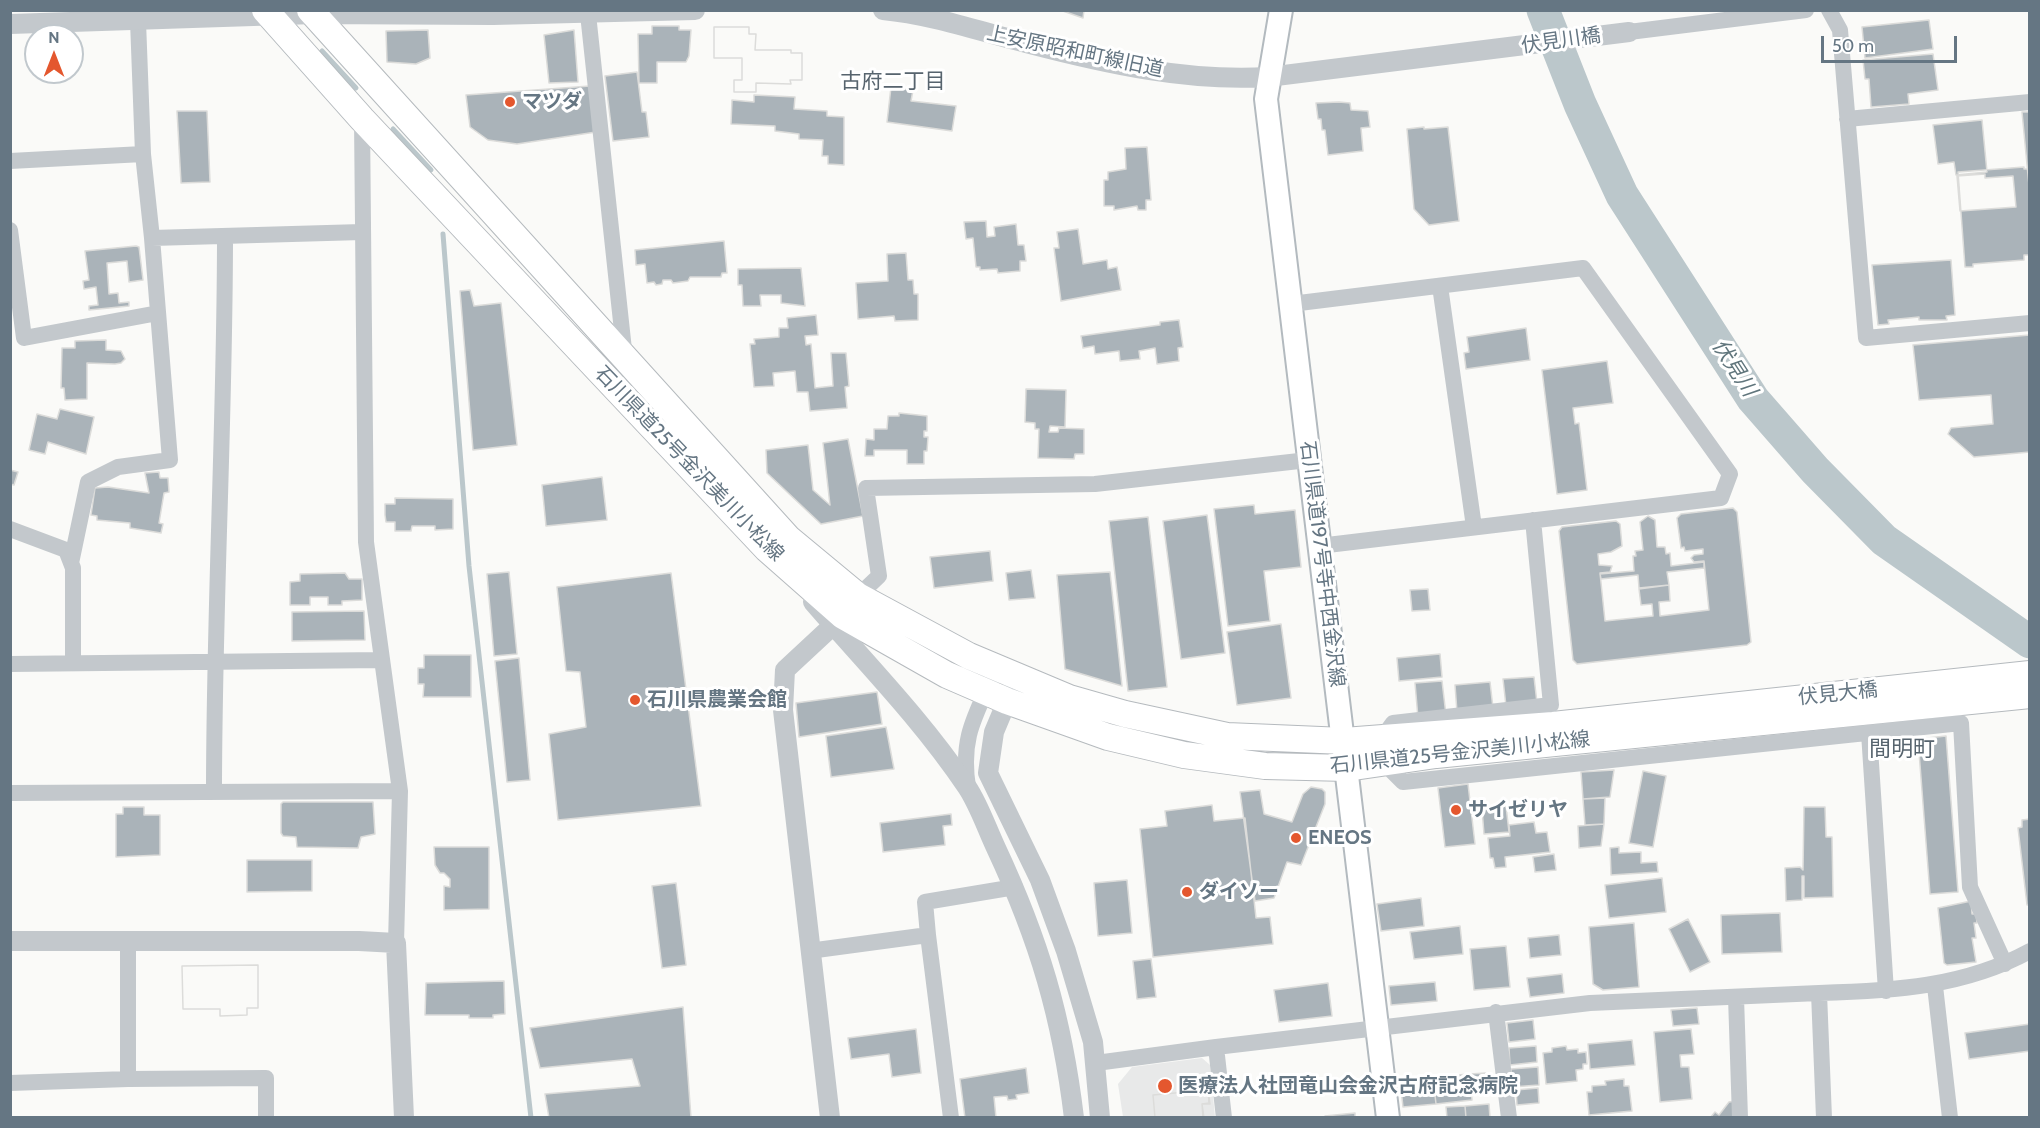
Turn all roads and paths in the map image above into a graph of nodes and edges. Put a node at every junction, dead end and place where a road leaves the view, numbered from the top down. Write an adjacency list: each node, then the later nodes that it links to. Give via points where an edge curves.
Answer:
1 (695, 10): 9 (street)
2 (884, 10): 14 (street, 上安原昭和町線旧道, via 915,13 1032,45 1154,70 1224,80)
3 (1281, 10): 14 (main road, 石川県道197号寺中西金沢線)
4 (1806, 10): 12 (street)
5 (1829, 10): 17 (street, via 1840,30)
6 (267, 13): 7 (street); 10 (street); 16 (main road, 石川県道25号金沢美川小松線)
7 (312, 13): 8 (street); 28 (main road, 石川県道25号金沢美川小松線)
8 (493, 13): 9 (street)
9 (588, 14): 28 (street)
10 (138, 21): 11 (street); 18 (street)
11 (10, 24)
12 (1629, 32): 13 (street, 伏見川橋)
13 (1493, 50): 14 (street, 上安原昭和町線旧道)
14 (1268, 77): 25 (main road, 石川県道197号寺中西金沢線, via 1266,99)
15 (2030, 102): 17 (street)
16 (362, 119): 21 (street); 35 (main road, 石川県道25号金沢美川小松線, via 766,549)
17 (1847, 119): 27 (street, via 1866,338)
18 (143, 153): 19 (street); 23 (street)
19 (10, 161)
20 (10, 230): 26 (street, via 24,338)
21 (362, 232): 22 (street); 36 (street, via 366,542)
22 (225, 236): 23 (street); 37 (street, via 225,374)
23 (152, 238): 26 (street)
24 (1440, 286): 25 (street); 30 (street, via 1583,268 1730,474 1721,498); 31 (street)
25 (1291, 304): 29 (main road, 石川県道197号寺中西金沢線)
26 (158, 313): 34 (street, via 170,460 118,467 88,482)
27 (2030, 323)
28 (625, 360): 35 (main road, 石川県道25号金沢美川小松線, via 788,538)
29 (1308, 460): 33 (main road, 石川県道197号寺中西金沢線); 35 (street, via 1095,484 866,488 879,576)
30 (1533, 520): 31 (street); 46 (street, via 1551,705 1393,723)
31 (1474, 527): 33 (street)
32 (10, 529): 34 (street, via 66,550)
33 (1319, 546): 47 (main road, 石川県道197号寺中西金沢線)
34 (71, 563): 38 (street)
35 (845, 613): 40 (main road, 石川県道25号金沢美川小松線); 43 (main road, 石川県道25号金沢美川小松線, via 947,675); 50 (street, via 874,668); 59 (street, via 785,670 783,710)
36 (382, 660): 37 (street); 51 (street)
37 (214, 662): 38 (street); 52 (street)
38 (73, 663): 39 (street)
39 (10, 664)
40 (1007, 673): 43 (street); 47 (main road, 石川県道25号金沢美川小松線, via 1125,714 1227,736)
41 (2030, 674): 44 (main road, 伏見大橋)
42 (2030, 695): 44 (main road, 伏見大橋)
43 (997, 697): 49 (main road, 石川県道25号金沢美川小松線, via 1108,737 1184,755 1265,766); 50 (street, via 967,737 964,760); 69 (street, via 988,773 1040,880 1066,951)
44 (1647, 724): 46 (main road, 石川県道25号金沢美川小松線, via 1553,725); 48 (main road, 石川県道25号金沢美川小松線)
45 (1869, 733): 48 (street, via 1403,782); 61 (street, via 1961,723 1971,887); 63 (street)
46 (1382, 738): 47 (main road, 石川県道25号金沢美川小松線)
47 (1344, 741): 49 (main road, 石川県道197号寺中西金沢線)
48 (1384, 763): 49 (main road, 石川県道25号金沢美川小松線)
49 (1347, 768): 67 (main road, 石川県道197号寺中西金沢線)
50 (968, 788): 54 (street)
51 (400, 791): 52 (street); 58 (street)
52 (214, 792): 53 (street)
53 (10, 793)
54 (1014, 887): 55 (street, via 925,902); 76 (street, via 1046,969 1067,1053)
55 (928, 935): 59 (street); 75 (street)
56 (10, 941): 57 (street)
57 (128, 941): 58 (street); 70 (street)
58 (396, 943): 73 (street)
59 (809, 951): 74 (street)
60 (2030, 951): 61 (street)
61 (2005, 964): 62 (street)
62 (1935, 986): 63 (street); 83 (street)
63 (1886, 991): 64 (street)
64 (1819, 993): 65 (street); 82 (street)
65 (1736, 997): 66 (street, via 1590,1003); 81 (street)
66 (1496, 1012): 67 (street); 80 (street)
67 (1378, 1029): 68 (street); 79 (main road, 石川県道197号寺中西金沢線)
68 (1216, 1047): 69 (street); 78 (street)
69 (1096, 1063): 77 (street)
70 (128, 1079): 71 (street); 72 (street, via 266,1078)
71 (10, 1083)
72 (266, 1118)
73 (404, 1118)
74 (830, 1118)
75 (951, 1118)
76 (1074, 1118)
77 (1100, 1118)
78 (1224, 1118)
79 (1388, 1118)
80 (1509, 1118)
81 (1740, 1118)
82 (1824, 1118)
83 (1950, 1118)

